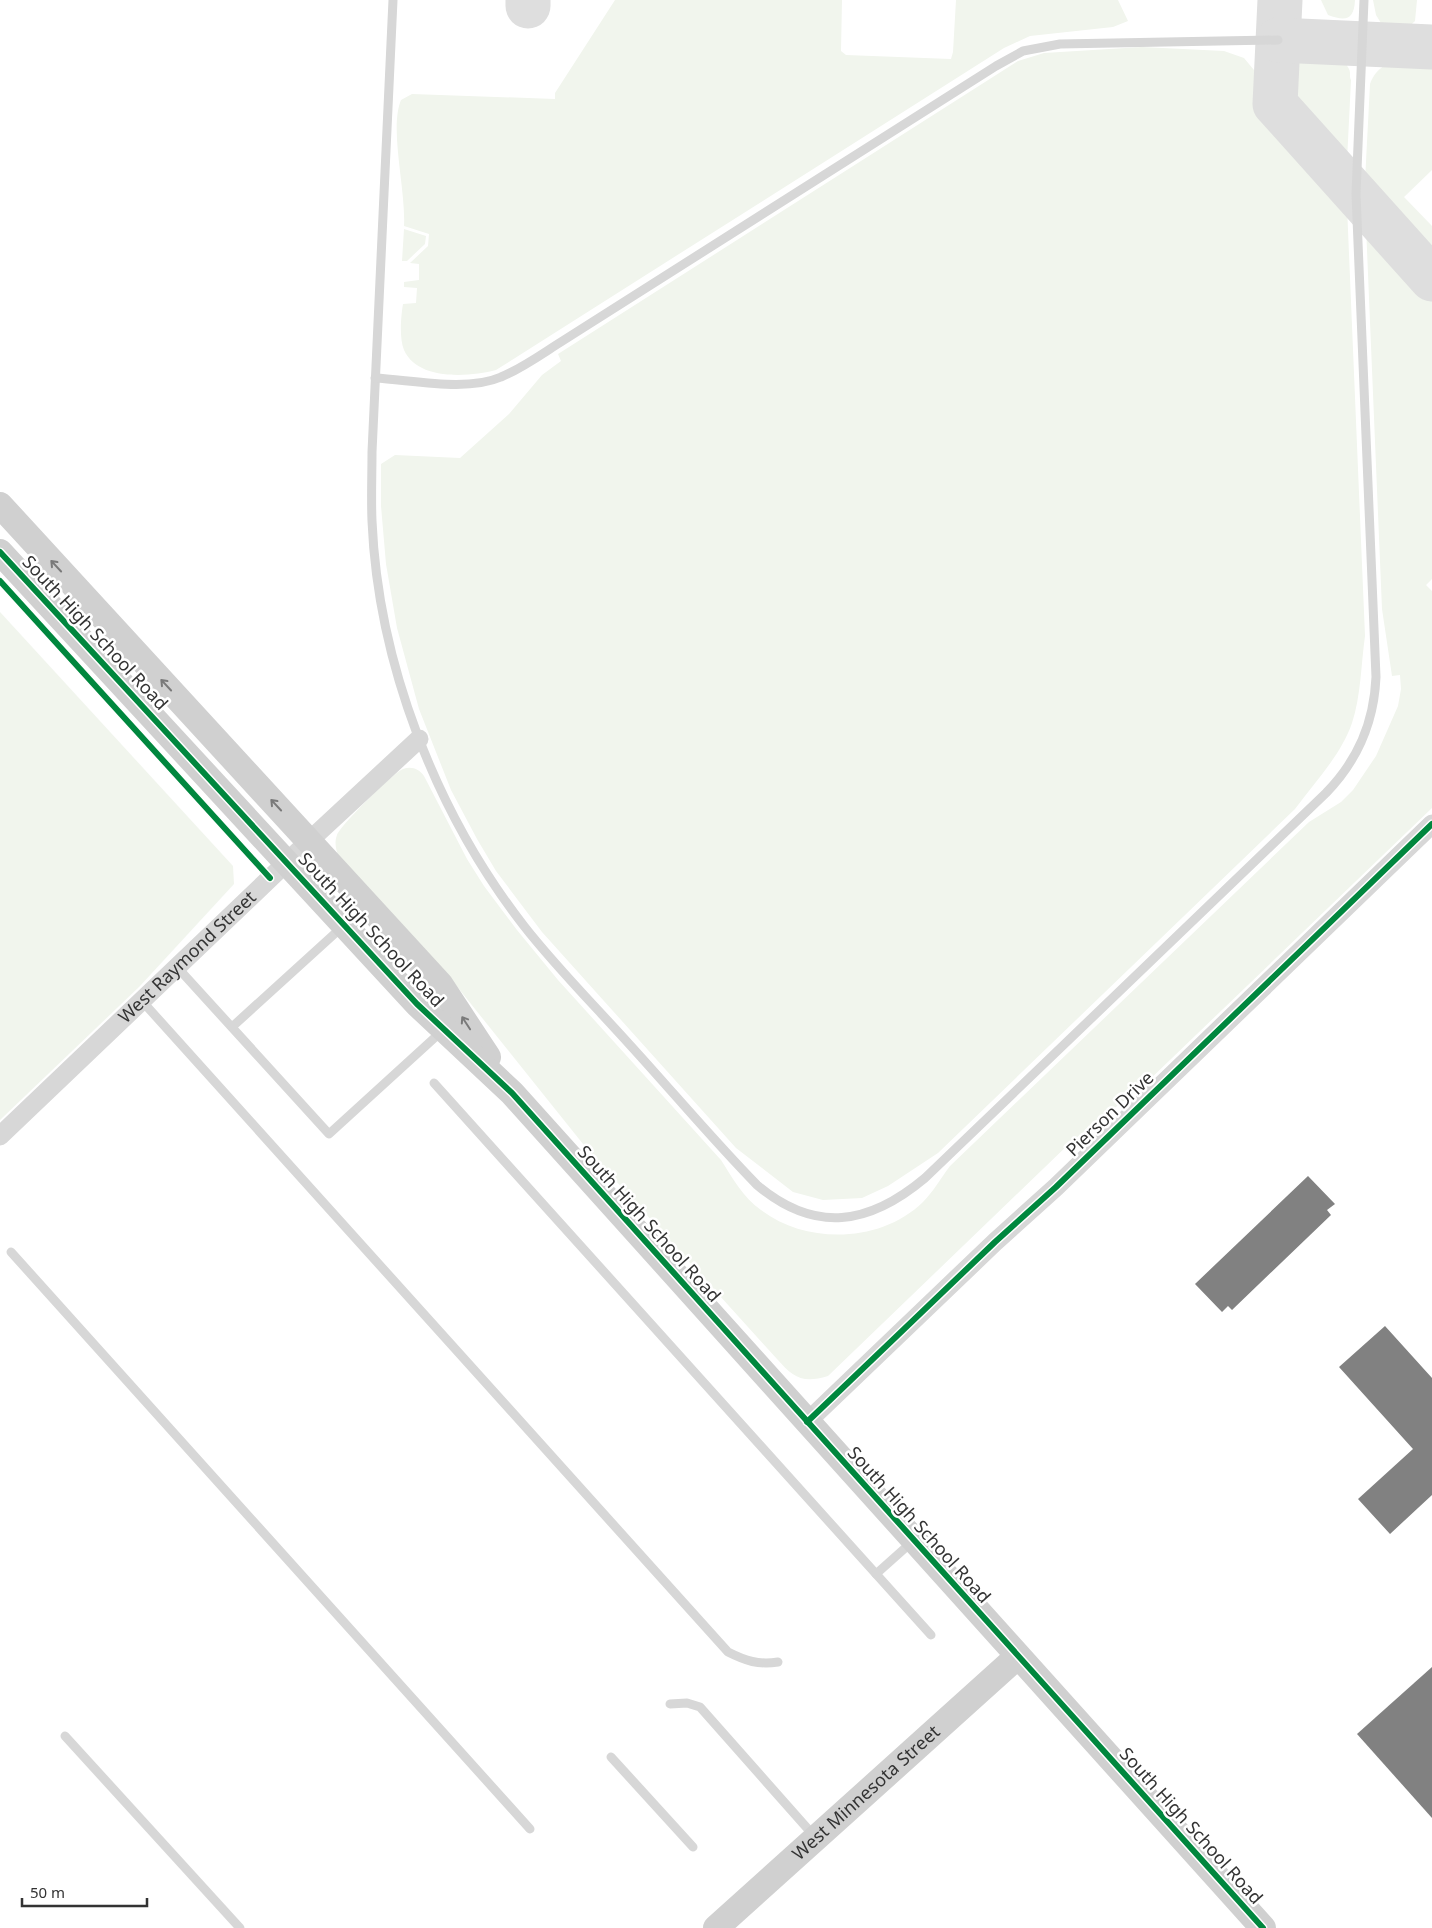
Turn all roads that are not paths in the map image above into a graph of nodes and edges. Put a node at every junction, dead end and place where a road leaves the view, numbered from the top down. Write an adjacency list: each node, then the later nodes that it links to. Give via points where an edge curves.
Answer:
1 (394, 0): 4 (lane)
2 (1364, 0): 7 (lane, via 1356,194 1376,677 1366,733 1350,764 1331,788 912,1189 872,1212 835,1217 813,1216 792,1208 757,1185 524,926 467,839)
3 (1278, 40): 4 (lane, via 1060,44 1023,51 500,378 459,384)
4 (375, 378): 7 (lane, via 372,521 378,572 392,650)
5 (0, 505): 9 (street, South High School Road, one-way to 5)
6 (0, 552): 10 (street, South High School Road)
7 (419, 739): 9 (street, West Raymond Street)
8 (1432, 824): 20 (street, Pierson Drive)
9 (309, 841): 10 (street, West Raymond Street); 17 (street, South High School Road, one-way to 9, via 440,984)
10 (287, 862): 11 (street, South High School Road); 12 (street, West Raymond Street)
11 (344, 925): 14 (lane); 15 (street, South High School Road)
12 (177, 967): 13 (street, West Raymond Street); 14 (lane)
13 (142, 1001): 18 (street, West Raymond Street); 25 (lane, via 728,1652 760,1665)
14 (232, 1027): 15 (lane, via 329,1134)
15 (444, 1029): 17 (street, South High School Road)
16 (434, 1083): 22 (lane)
17 (512, 1093): 20 (street, South High School Road)
18 (0, 1136)
19 (11, 1252): 29 (lane)
20 (807, 1422): 21 (street, South High School Road)
21 (913, 1540): 22 (lane); 24 (street, South High School Road)
22 (876, 1574): 23 (lane)
23 (931, 1635)
24 (1017, 1657): 30 (street, West Minnesota Street); 34 (street, South High School Road)
25 (778, 1662)
26 (670, 1704): 30 (lane, via 687,1703 700,1707)
27 (65, 1736): 32 (lane)
28 (611, 1757): 31 (lane)
29 (530, 1829)
30 (816, 1838): 33 (street, West Minnesota Street)
31 (693, 1847)
32 (240, 1928)
33 (716, 1928)
34 (1263, 1928)

